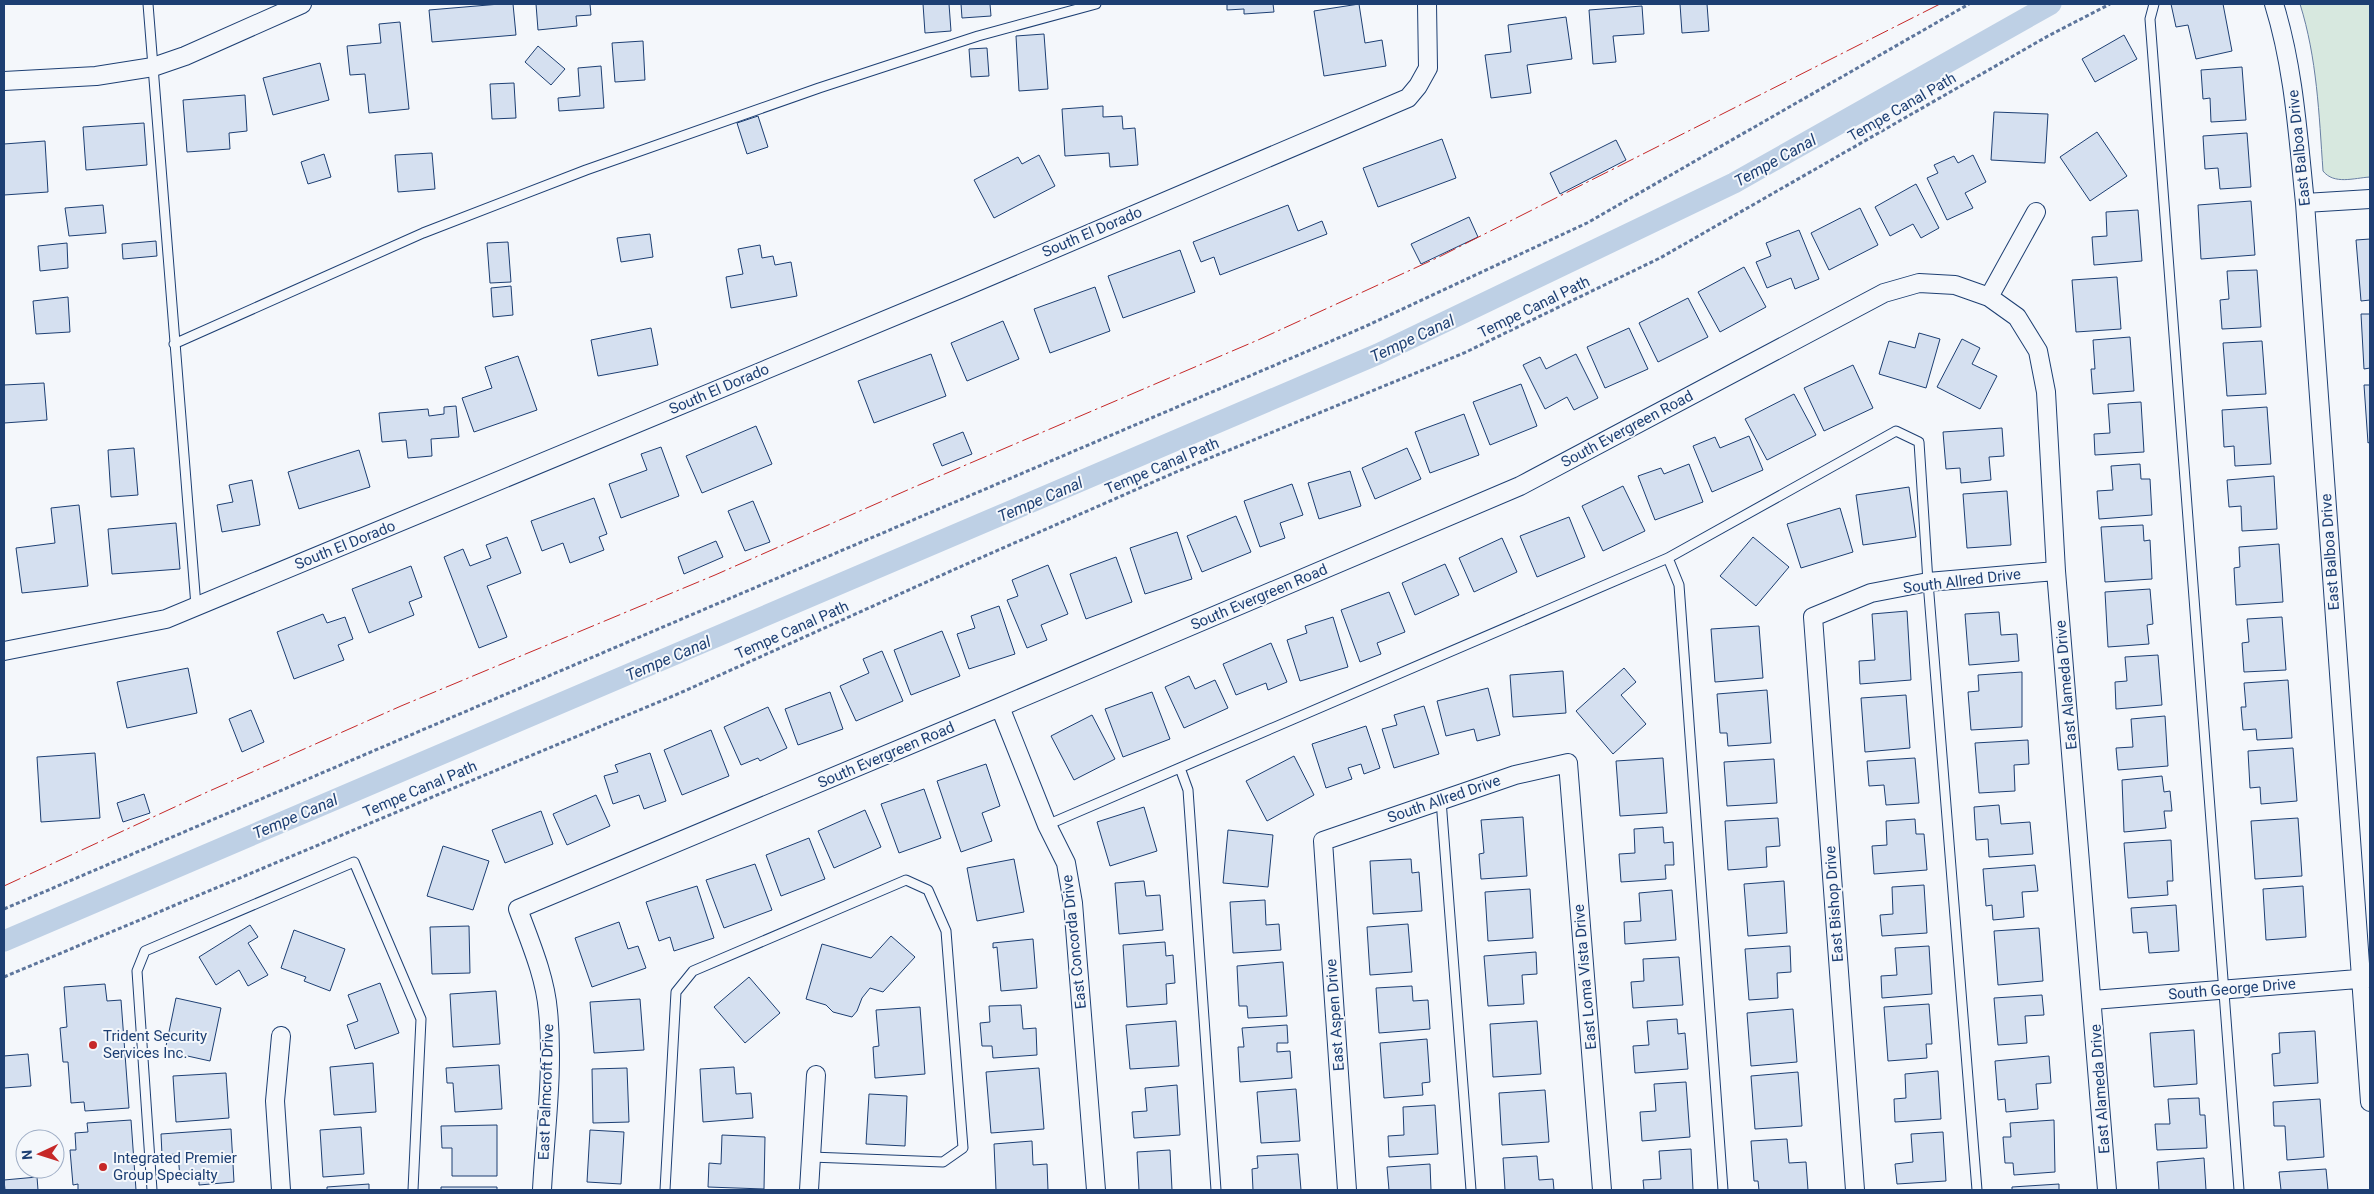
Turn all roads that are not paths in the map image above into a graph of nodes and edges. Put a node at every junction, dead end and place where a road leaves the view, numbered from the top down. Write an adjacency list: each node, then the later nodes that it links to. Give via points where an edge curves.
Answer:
1 (148, 4): 7 (lane)
2 (302, 4): 7 (street)
3 (1096, 4): 13 (lane, via 969,39 586,170 423,233)
4 (1427, 4): 17 (street, South El Dorado, via 1428,68 1408,98 960,289)
5 (2154, 4): 28 (lane, via 2150,19)
6 (2274, 4): 10 (street, East Balboa Drive, via 2292,84)
7 (153, 67): 8 (street, via 96,76); 13 (lane)
8 (4, 81)
9 (2370, 198): 10 (street)
10 (2305, 203): 27 (street, East Balboa Drive)
11 (2036, 212): 12 (street)
12 (1989, 297): 15 (street, East Alameda Drive, via 2017,317 2038,351 2046,392); 20 (street, South Evergreen Road, via 1955,285 1919,283 1884,292 1520,486)
13 (174, 344): 17 (lane)
14 (1668, 558): 16 (lane, via 1896,431 1919,442); 22 (lane); 45 (lane, via 1679,585)
15 (2056, 571): 16 (street, South Allred Drive); 29 (street, East Alameda Drive)
16 (1928, 582): 18 (street, South Allred Drive, via 1871,593); 47 (lane)
17 (196, 606): 19 (street, South El Dorado, via 166,619)
18 (1813, 617): 46 (street, East Bishop Drive)
19 (4, 651)
20 (1000, 707): 24 (street, East Concorda Drive); 26 (street, South Evergreen Road)
21 (1568, 763): 23 (street, South Allred Drive, via 1515,775); 44 (street, East Loma Vista Drive)
22 (1180, 768): 24 (lane); 41 (lane, via 1188,790)
23 (1442, 800): 25 (street, South Allred Drive); 43 (lane)
24 (1047, 825): 40 (street, East Concorda Drive, via 1066,863 1073,903)
25 (1323, 841): 42 (street, East Aspen Drive)
26 (518, 909): 37 (street, East Palmcroft Drive, via 538,965 548,1010 550,1060)
27 (2366, 979): 28 (street, South George Drive); 32 (street, East Balboa Drive)
28 (2224, 990): 29 (street, South George Drive); 49 (lane)
29 (2093, 1000): 48 (street, East Alameda Drive)
30 (280, 1036): 35 (street, via 275,1101)
31 (816, 1075): 33 (street)
32 (2370, 1102)
33 (811, 1157): 38 (lane, via 943,1162 963,1148 946,931 928,890 906,880 693,970 676,992); 39 (street)
34 (152, 1190): 36 (lane, via 137,971 145,951 354,862 421,1019)
35 (281, 1190)
36 (413, 1190)
37 (542, 1190)
38 (665, 1190)
39 (809, 1190)
40 (1096, 1190)
41 (1216, 1190)
42 (1347, 1190)
43 (1471, 1190)
44 (1602, 1190)
45 (1724, 1190)
46 (1856, 1190)
47 (1977, 1190)
48 (2107, 1190)
49 (2239, 1190)

